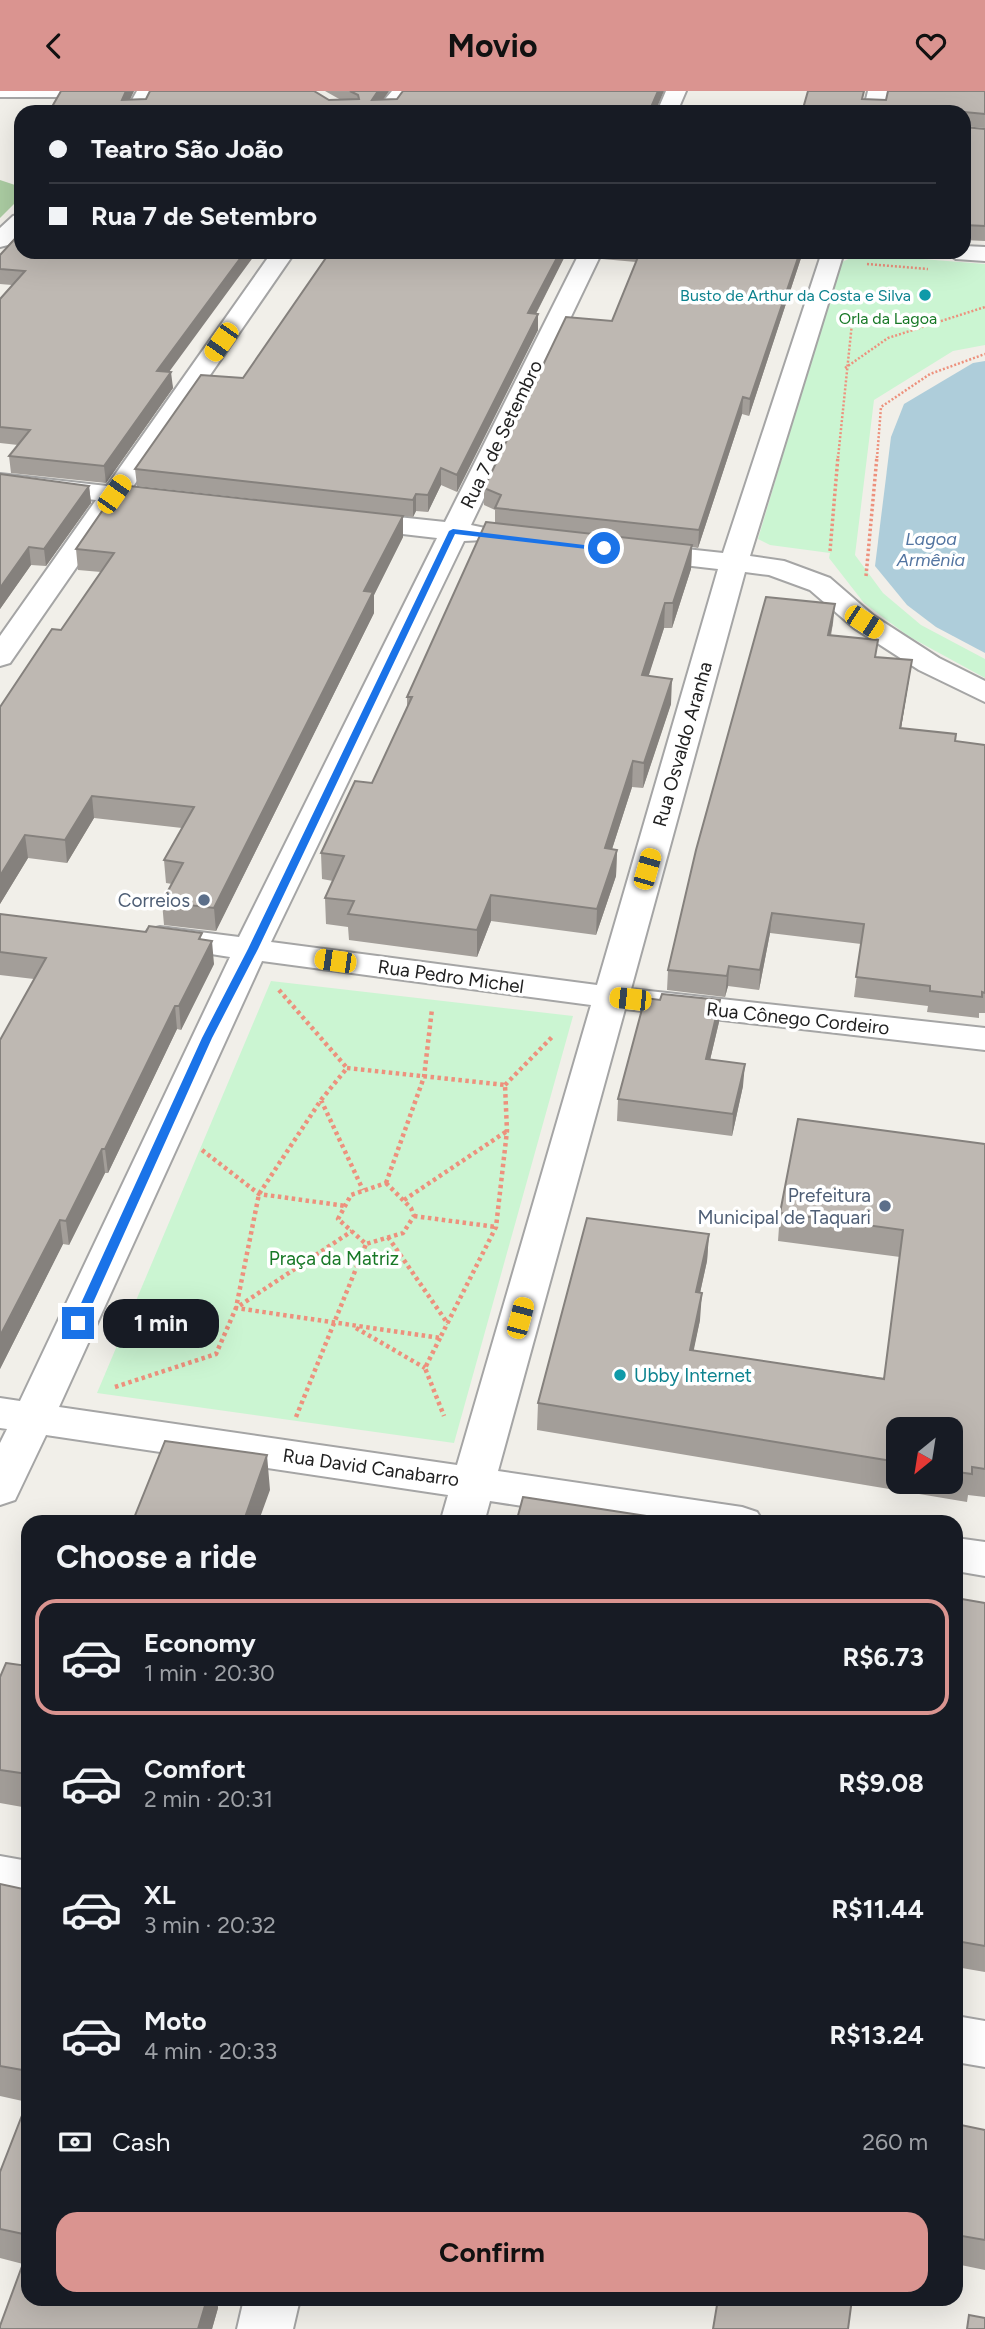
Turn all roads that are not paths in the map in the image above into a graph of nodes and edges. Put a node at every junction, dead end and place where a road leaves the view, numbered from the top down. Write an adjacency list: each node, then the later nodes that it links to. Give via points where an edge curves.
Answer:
1 (0, 91): 2 (street)
2 (72, 91)
3 (403, 91): 4 (street)
4 (390, 105)
5 (14, 227): 6 (street)
6 (0, 240)
7 (279, 259): 11 (street)
8 (588, 259): 14 (street, Rua 7 de Setembro)
9 (848, 259): 17 (street, Rua Osvaldo Aranha)
10 (0, 482): 11 (street)
11 (114, 494): 12 (street); 18 (street)
12 (195, 503)
13 (331, 518): 14 (street)
14 (453, 531): 15 (street); 21 (street, Rua 7 de Setembro)
15 (494, 536)
16 (618, 550): 17 (street)
17 (734, 563): 19 (street, via 774,567 820,584 875,629); 22 (street, Rua Osvaldo Aranha)
18 (0, 657)
19 (985, 693)
20 (133, 934): 21 (street, Rua Pedro Michel)
21 (253, 949): 22 (street, Rua Pedro Michel); 24 (street, Rua 7 de Setembro)
22 (610, 997): 23 (street, Rua Cônego Cordeiro); 26 (street, Rua Osvaldo Aranha)
23 (985, 1039)
24 (17, 1416): 25 (street, Rua 7 de Setembro); 26 (street, Rua David Canabarro)
25 (0, 1489)
26 (467, 1502): 27 (street, Rua David Canabarro)
27 (637, 1515)
28 (963, 1556): 29 (street)
29 (985, 1559)
30 (0, 1877): 31 (street)
31 (21, 1881)
32 (963, 2040): 33 (street)
33 (985, 2044)
34 (270, 2306): 35 (street)
35 (265, 2329)

